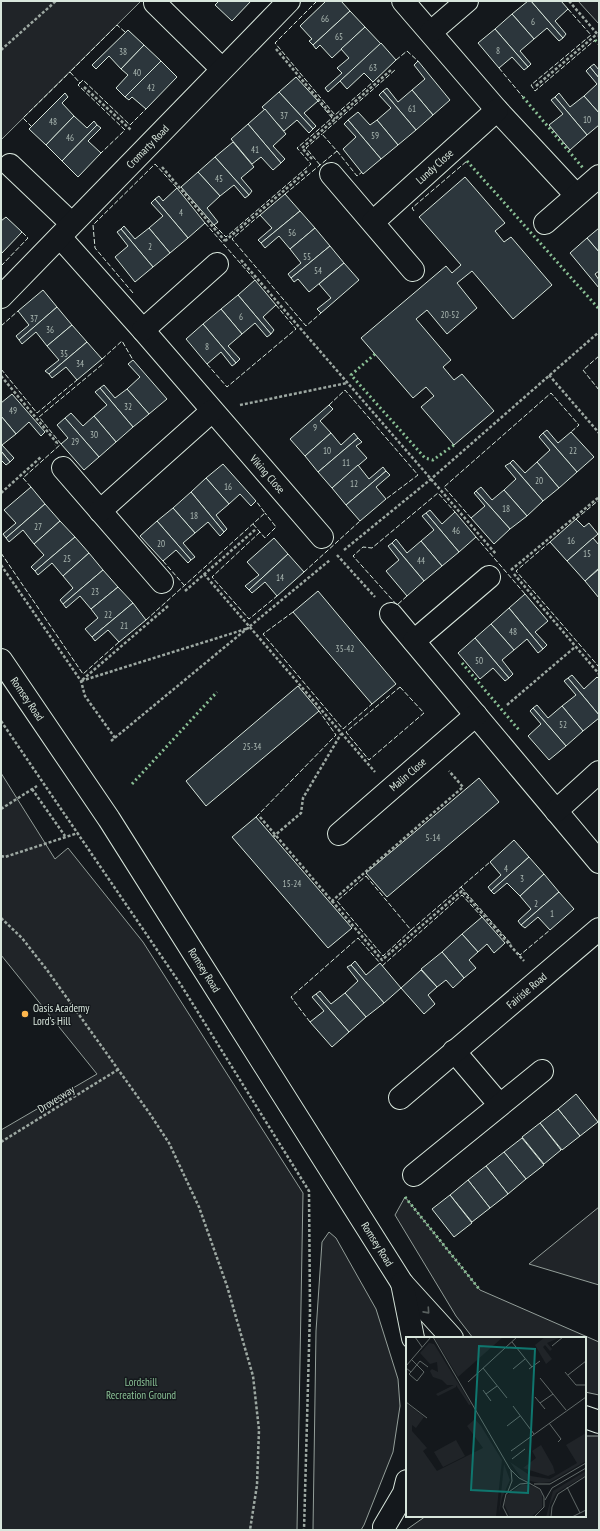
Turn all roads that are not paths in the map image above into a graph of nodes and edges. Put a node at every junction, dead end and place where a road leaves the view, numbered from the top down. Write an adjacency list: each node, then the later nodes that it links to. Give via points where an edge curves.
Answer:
1 (289, 1): 6 (street, Cromarty Road)
2 (403, 1): 5 (street)
3 (467, 1): 5 (street)
4 (155, 3): 6 (street)
5 (431, 32): 7 (street)
6 (222, 69): 14 (street, Cromarty Road)
7 (497, 110): 11 (street); 12 (street, Lundy Close)
8 (10, 165): 14 (street)
9 (323, 169): 12 (street)
10 (599, 176): 11 (street)
11 (576, 195): 13 (street)
12 (373, 222): 16 (street)
13 (545, 223)
14 (65, 230): 17 (street, Cromarty Road); 18 (street, Viking Close)
15 (217, 264): 18 (street)
16 (413, 270)
17 (1, 297)
18 (143, 330): 19 (street, Viking Close)
19 (212, 411): 21 (street); 22 (street, Viking Close)
20 (63, 468): 21 (street)
21 (100, 511): 24 (street)
22 (322, 537)
23 (498, 567): 26 (street)
24 (162, 582)
25 (390, 614): 26 (street)
26 (414, 640): 28 (street)
27 (1, 660): 39 (street, Romsey Road, via 109,819)
28 (476, 715): 30 (street); 31 (street, Malin Close)
29 (599, 772): 30 (street)
30 (556, 811): 32 (street)
31 (339, 834)
32 (599, 862)
33 (599, 930): 34 (street, Fairisle Road)
34 (454, 1051): 36 (street, Fairisle Road); 37 (street)
35 (542, 1071): 37 (street)
36 (400, 1098)
37 (500, 1104): 38 (street)
38 (414, 1175)
39 (402, 1283): 40 (street, Romsey Road); 41 (street, Romsey Road, one-way to 41)
40 (413, 1337)
41 (451, 1337)
42 (586, 1417): 43 (street)
43 (599, 1423): 44 (street)
44 (586, 1425)
45 (406, 1485): 47 (street)
46 (406, 1510): 47 (street)
47 (383, 1529)

